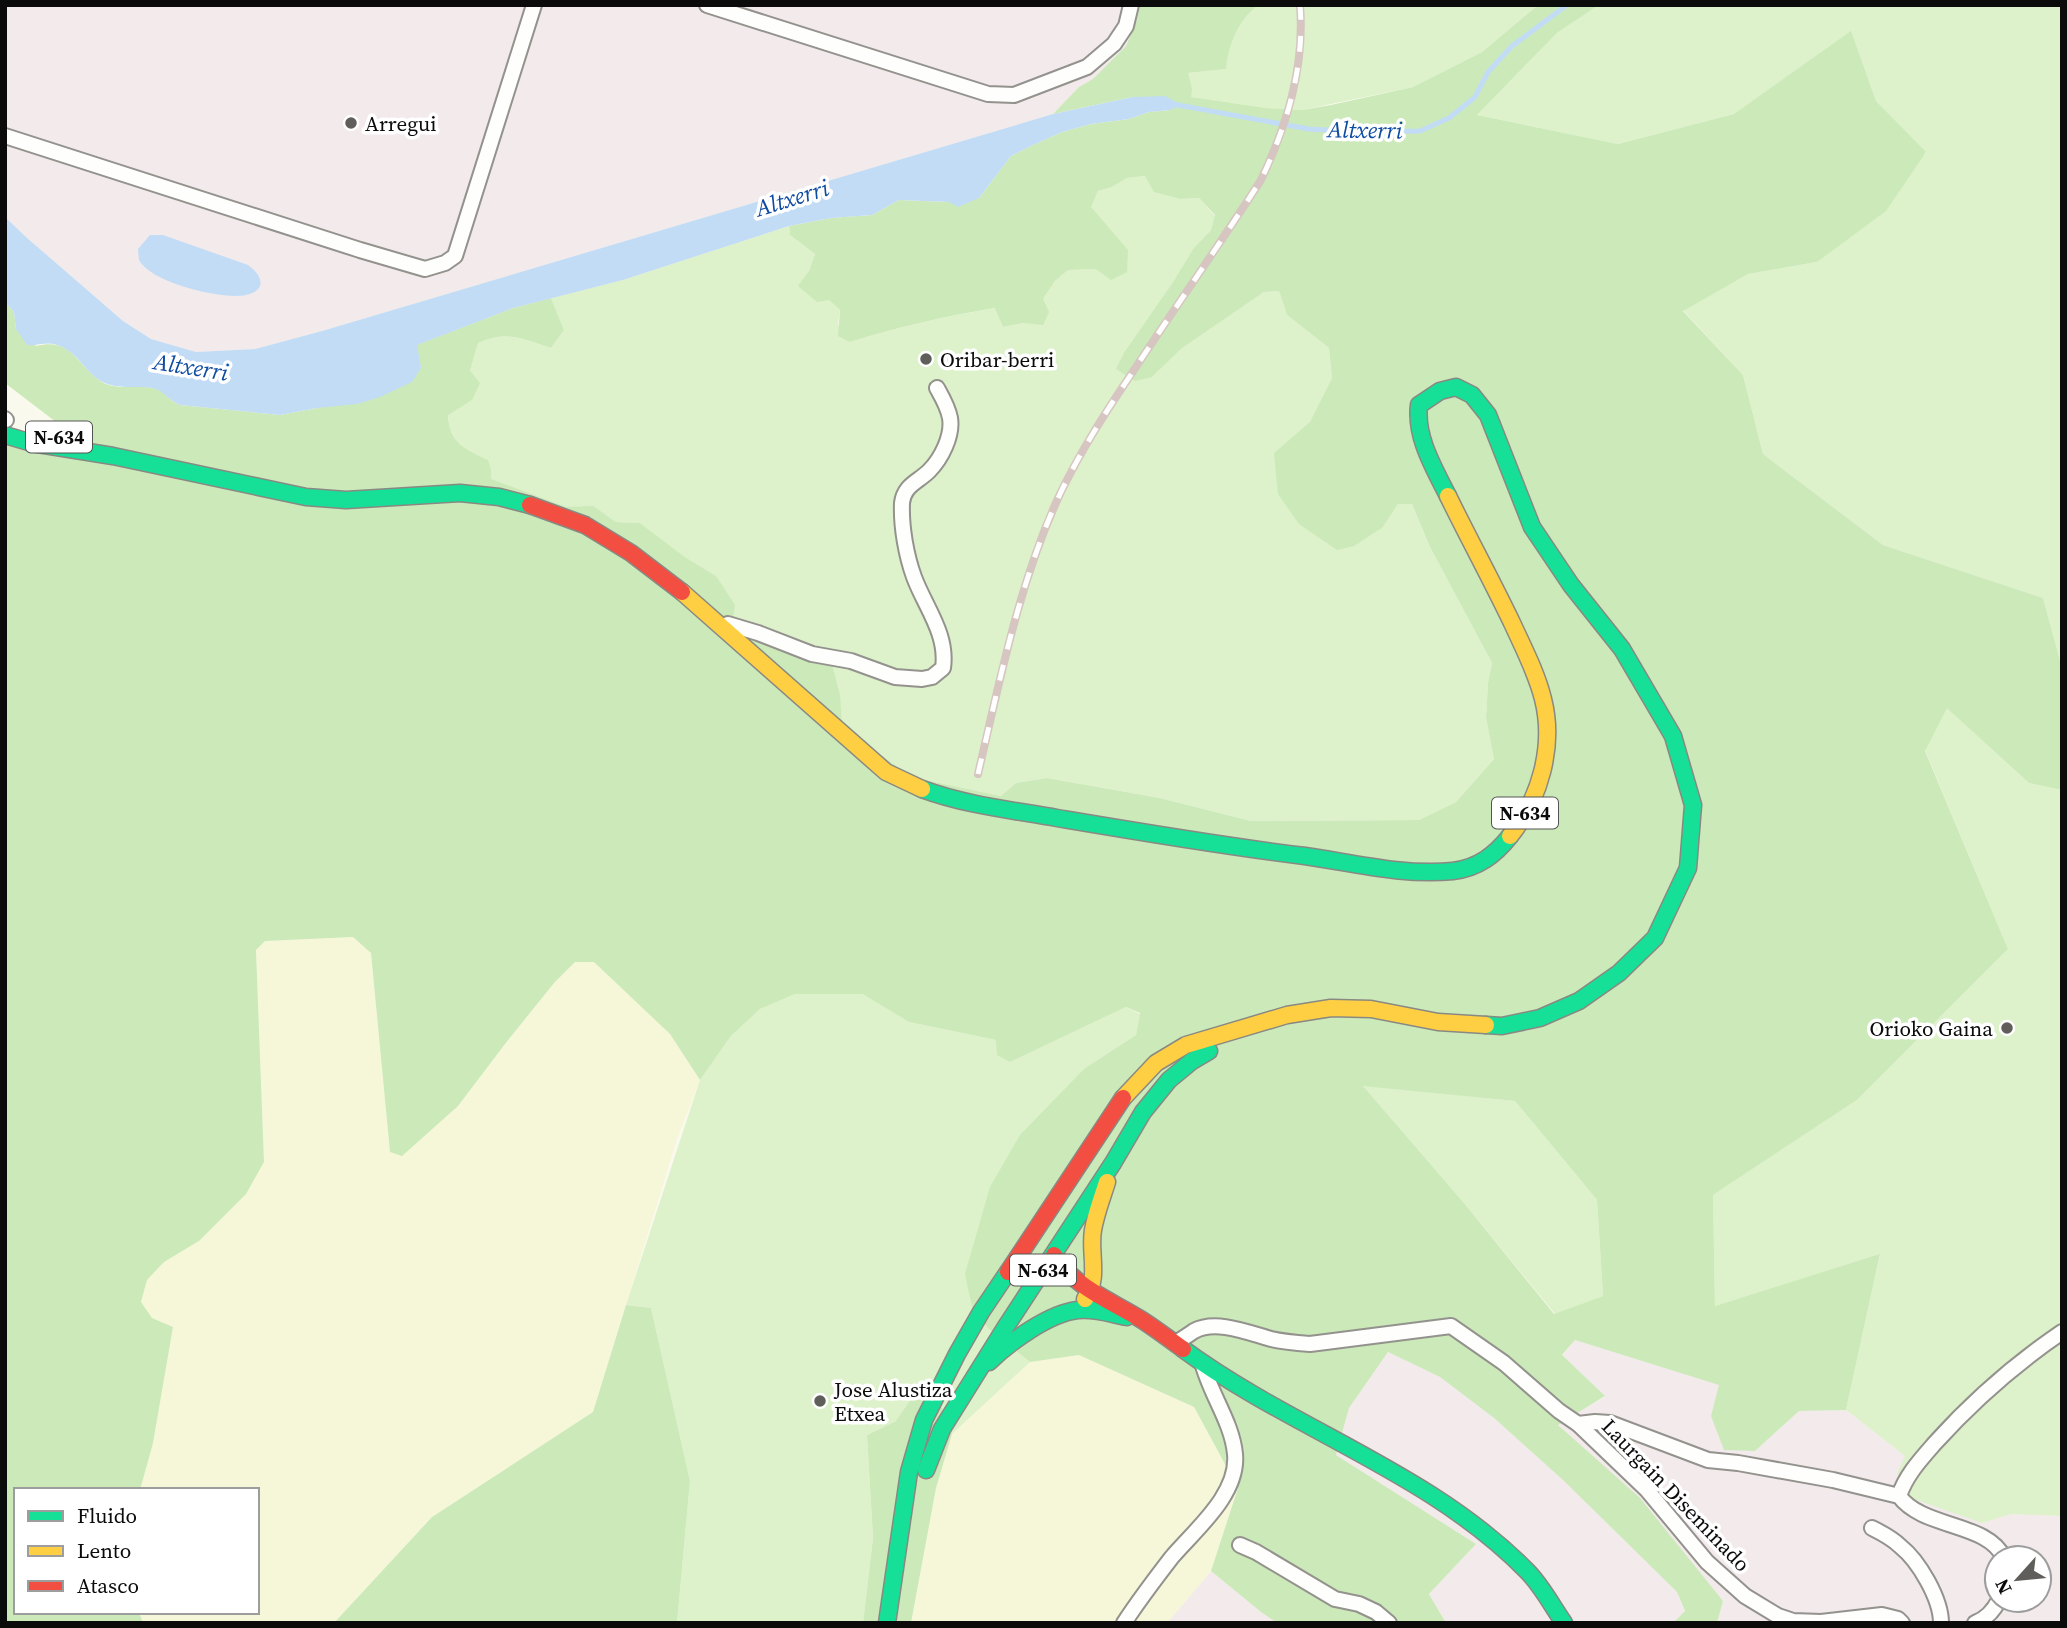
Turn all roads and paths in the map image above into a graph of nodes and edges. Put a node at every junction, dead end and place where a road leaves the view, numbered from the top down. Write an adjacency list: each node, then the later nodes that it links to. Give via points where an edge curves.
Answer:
1 (534, 5): 4 (street, via 455,256 433,268 360,250)
2 (707, 5): 3 (street, via 988,94 1014,95 1087,67 1114,44 1126,26)
3 (1131, 5)
4 (5, 136)
5 (937, 388): 7 (street, via 950,418 947,440 930,470 906,489 902,502 908,555 942,639 943,668 922,679 895,677)
6 (6, 423): 7 (main road, N-634, via 81,442 113,456 306,497 346,500 460,493 532,506 585,525 632,553)
7 (716, 621): 8 (main road, N-634, via 886,772 924,790 964,802 1129,831 1311,857 1440,871 1471,867 1506,841 1529,808 1543,770 1547,739 1536,678 1421,440 1416,415 1419,405 1447,387 1470,394 1488,415 1532,527 1622,649 1673,736 1693,805 1688,868 1655,938 1619,973 1580,1001 1540,1018 1502,1026 1331,1008)
8 (1253, 1026): 9 (main road, N-634, via 1186,1045 1156,1063 1125,1097); 10 (main road, N-634, via 1192,1061 1169,1080 1143,1112)
9 (1092, 1146): 11 (main road, via 1050,1226 1048,1241); 17 (main road, N-634)
10 (1113, 1163): 11 (main road, N-634); 12 (main road, via 1092,1239)
11 (1054, 1255): 12 (main road, via 1082,1264); 17 (main road, via 1024,1268); 19 (main road, N-634)
12 (1093, 1283): 13 (main road); 14 (main road)
13 (1074, 1311): 14 (main road); 19 (main road, via 999,1351)
14 (1140, 1319): 16 (main road)
15 (2062, 1332): 21 (street, via 2014,1366 1956,1419 1904,1482)
16 (1175, 1343): 18 (main road); 20 (street, Laurgain Diseminado, via 1205,1328 1310,1344 1451,1325)
17 (957, 1354): 25 (main road, N-634, via 920,1433 909,1472)
18 (1202, 1363): 27 (street, via 1232,1438 1236,1472 1223,1498 1143,1593); 29 (main road, via 1468,1519 1528,1572)
19 (973, 1378): 25 (main road, N-634, via 942,1429)
20 (1578, 1424): 21 (street, Laurgain Diseminado, via 1610,1423 1708,1460); 30 (street, Laurgain Diseminado, via 1647,1490 1707,1562 1745,1596 1793,1621 1882,1615)
21 (1899, 1496): 23 (street, Laurgain Diseminado, via 1915,1511)
22 (1872, 1528): 31 (street, via 1902,1546 1912,1558 1941,1612)
23 (1995, 1544)
24 (1240, 1545): 28 (street, via 1335,1599 1359,1604)
25 (897, 1562): 26 (main road, N-634)
26 (887, 1623)
27 (1124, 1623)
28 (1389, 1623)
29 (1564, 1623)
30 (1902, 1623)
31 (1941, 1623)

